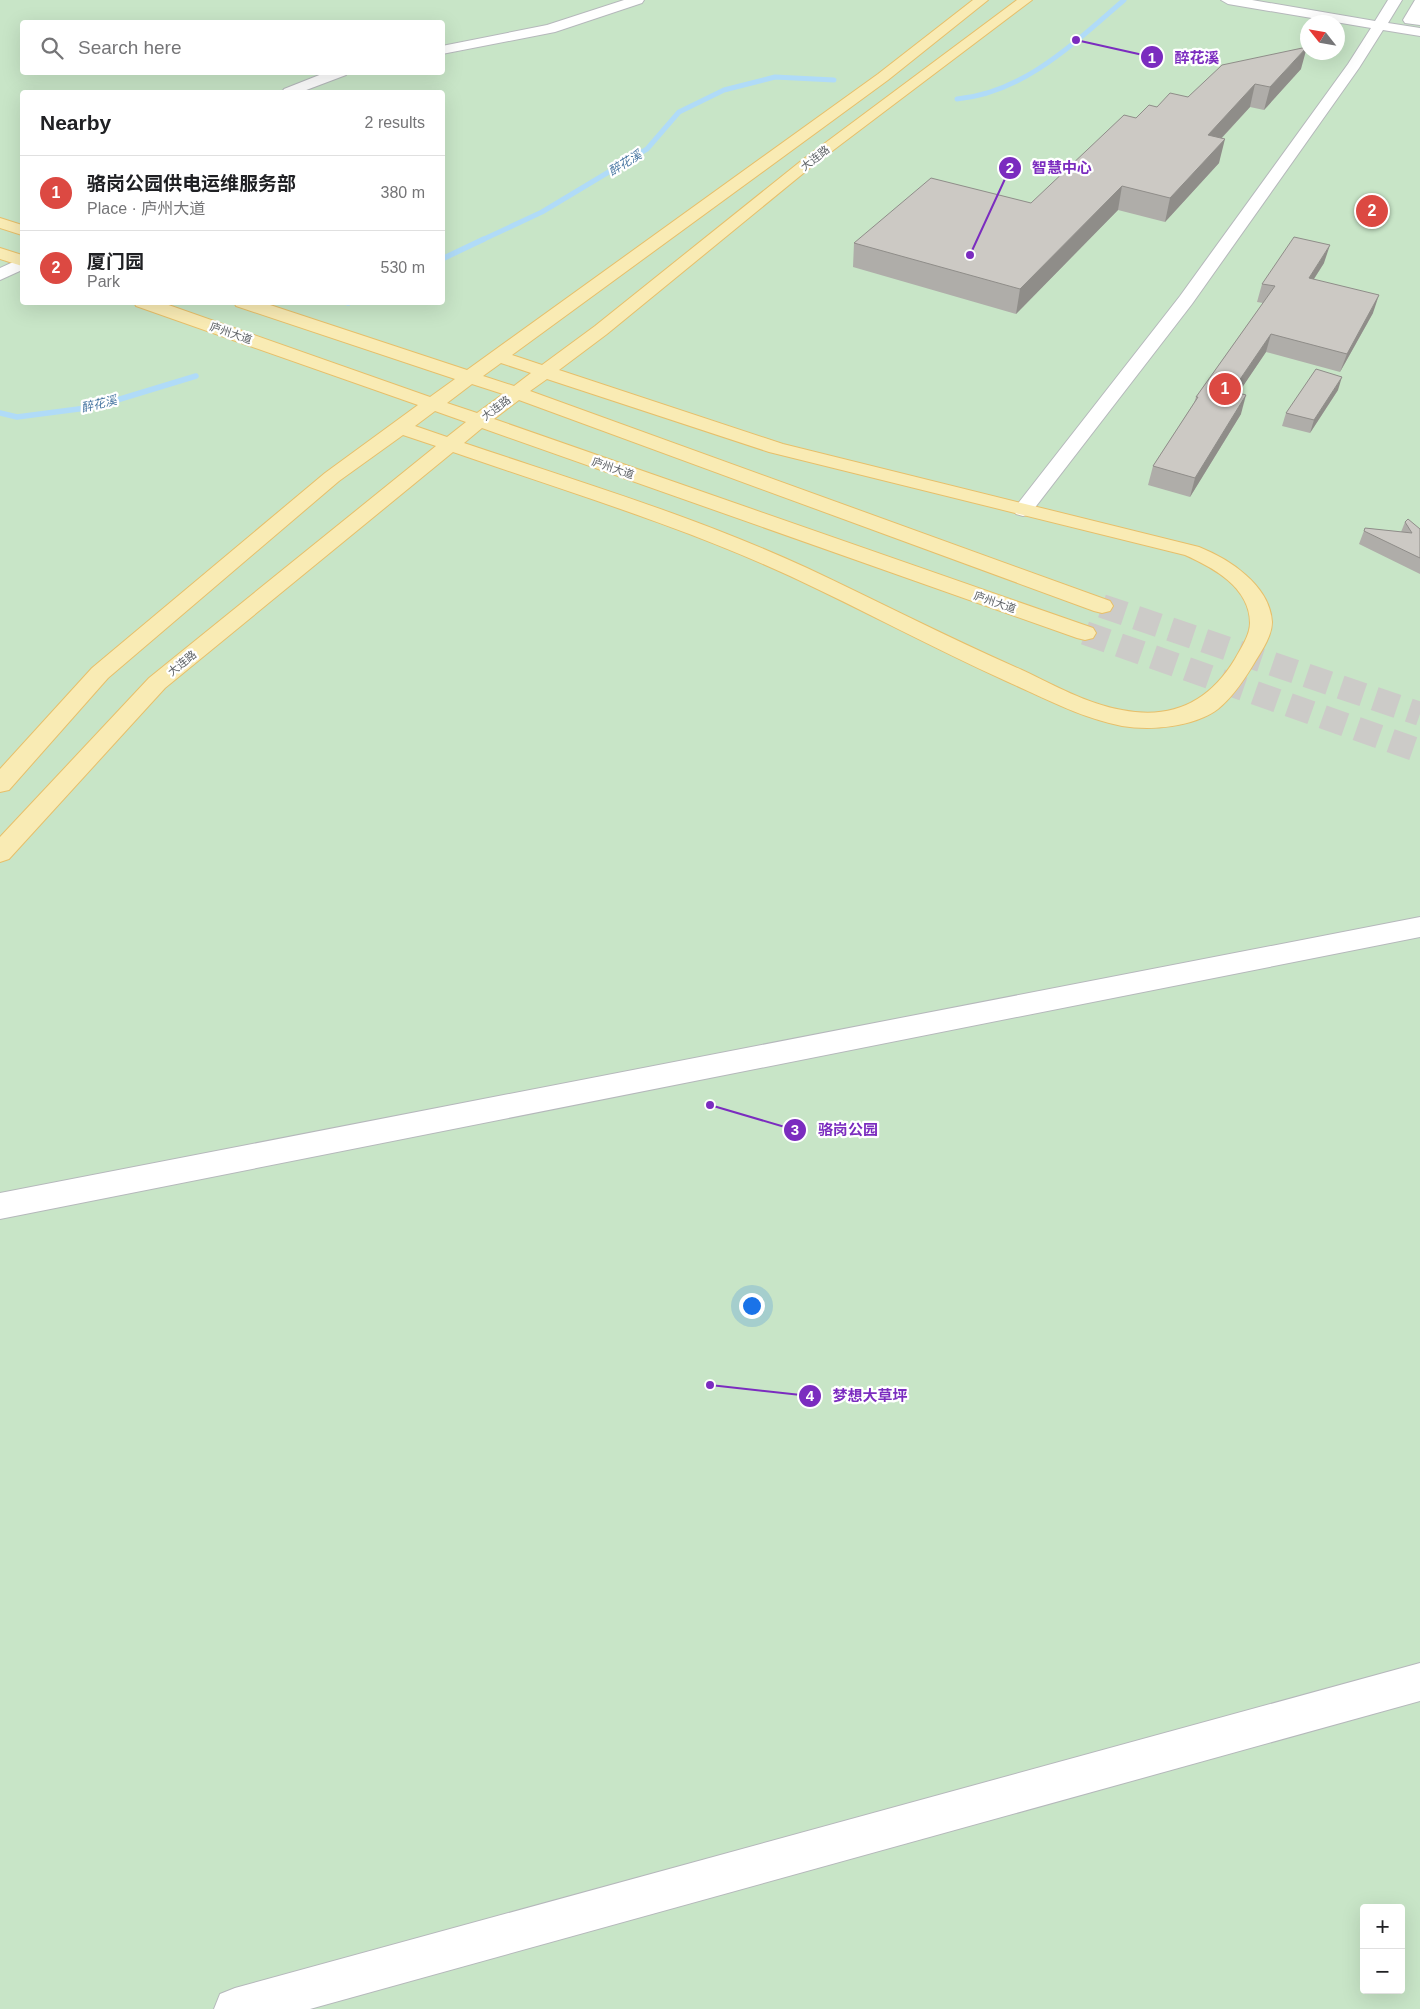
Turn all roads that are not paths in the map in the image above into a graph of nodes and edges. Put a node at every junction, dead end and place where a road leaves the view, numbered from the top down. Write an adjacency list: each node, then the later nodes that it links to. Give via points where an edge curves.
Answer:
1 (637, 0): 10 (street, via 550,29)
2 (981, 0): 21 (main road, 大连路, via 883,77)
3 (1025, 0): 22 (main road, 大连路, via 806,164)
4 (1228, 0): 8 (street)
5 (1395, 0): 8 (street)
6 (1420, 3): 7 (street, via 1410,20)
7 (1420, 21)
8 (1380, 25): 9 (street); 29 (street, via 1186,300)
9 (1420, 32)
10 (445, 49)
11 (334, 75): 12 (street)
12 (294, 90)
13 (0, 222): 14 (main road)
14 (20, 229)
15 (0, 253): 16 (main road)
16 (20, 261)
17 (20, 263): 18 (street)
18 (0, 275)
19 (151, 305): 25 (main road, 庐州大道)
20 (251, 305): 23 (main road)
21 (497, 356): 22 (main road); 23 (main road, 大连路)
22 (546, 373): 24 (main road, 大连路); 29 (main road, via 776,448)
23 (468, 377): 24 (main road); 25 (main road, 大连路)
24 (517, 393): 26 (main road, 大连路); 30 (main road)
25 (431, 403): 26 (main road, 庐州大道); 27 (main road, 大连路)
26 (478, 421): 28 (main road, 大连路); 31 (main road, 庐州大道)
27 (399, 427): 28 (main road); 32 (main road, 大连路, via 332,477 100,673)
28 (453, 444): 29 (main road, via 699,530 798,572 1085,708 1137,720 1187,713 1208,705 1239,672 1261,627 1251,593 1238,577 1216,561 1192,551); 33 (main road, 大连路, via 157,683)
29 (1024, 510)
30 (1102, 606)
31 (1085, 633)
32 (0, 784)
33 (0, 853)
34 (1420, 926): 35 (street)
35 (0, 1206)
36 (1420, 1682): 37 (street)
37 (235, 2009)

